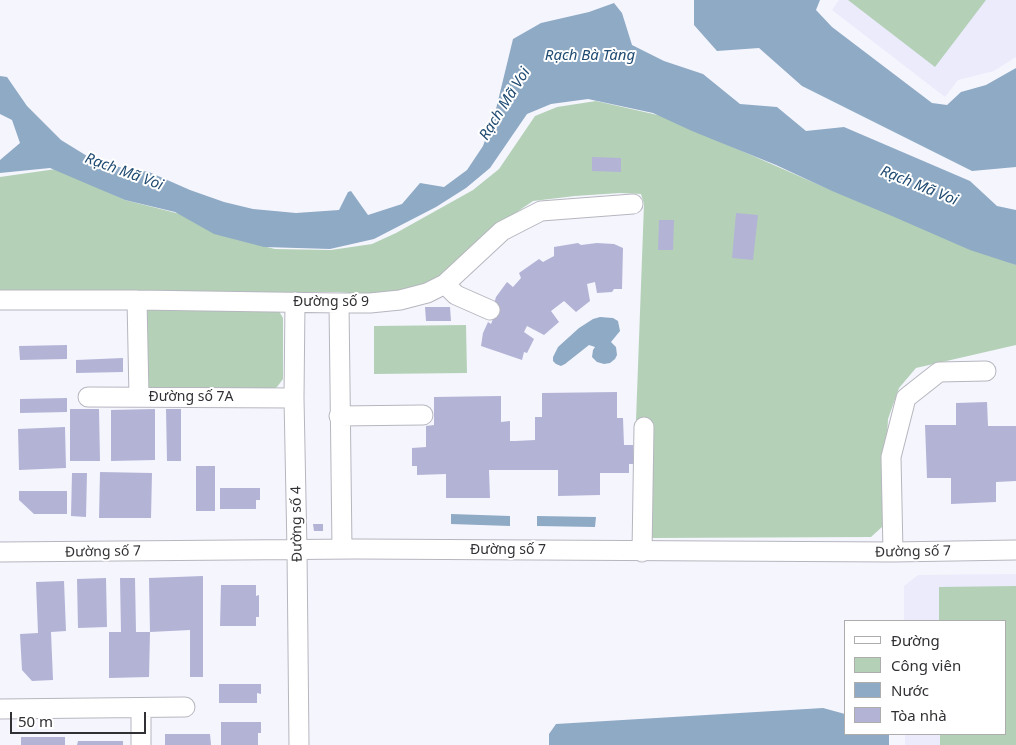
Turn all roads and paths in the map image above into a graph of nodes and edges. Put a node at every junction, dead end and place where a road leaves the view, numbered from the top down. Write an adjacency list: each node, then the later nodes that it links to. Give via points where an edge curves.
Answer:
1 (633, 204): 2 (street, Đường số 9, via 541,210 502,231)
2 (445, 284): 6 (street, Đường số 9, via 400,300); 7 (street, via 456,295)
3 (0, 300): 4 (street, Đường số 9)
4 (137, 300): 5 (street, Đường số 9); 10 (street)
5 (295, 302): 6 (street, Đường số 9); 11 (street, Đường số 4)
6 (339, 303): 13 (street)
7 (490, 310)
8 (986, 371): 20 (street, via 939,372 906,398 891,457)
9 (88, 397): 10 (street, Đường số 7A)
10 (139, 397): 11 (street, Đường số 7A)
11 (294, 398): 16 (street, Đường số 4)
12 (423, 414): 13 (street)
13 (339, 416): 15 (street)
14 (644, 427): 19 (street)
15 (342, 549): 16 (street, Đường số 7); 19 (street, Đường số 7)
16 (297, 550): 18 (street, Đường số 7); 25 (street, Đường số 4)
17 (1016, 550): 20 (street, Đường số 7)
18 (0, 552)
19 (642, 552): 20 (street, Đường số 7)
20 (893, 552)
21 (141, 708): 22 (street); 23 (street); 24 (street)
22 (185, 708)
23 (0, 709)
24 (141, 745)
25 (299, 745)

